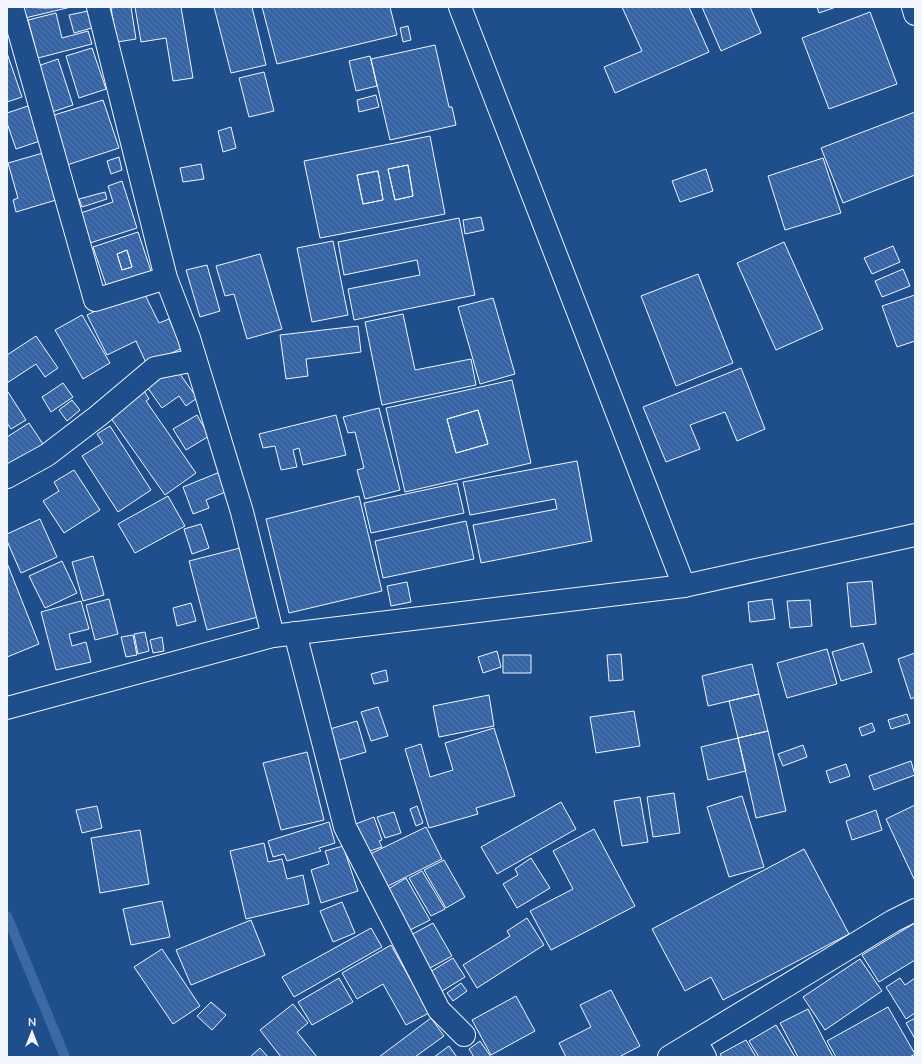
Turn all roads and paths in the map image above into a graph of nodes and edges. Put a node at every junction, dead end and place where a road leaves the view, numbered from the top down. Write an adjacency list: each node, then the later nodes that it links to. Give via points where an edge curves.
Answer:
1 (12, 7): 6 (street, via 95,300)
2 (98, 7): 6 (street)
3 (460, 7): 10 (street)
4 (912, 7): 5 (street)
5 (915, 14)
6 (166, 278): 7 (street)
7 (195, 360): 8 (street, via 155,368 47,455); 12 (street, via 242,512)
8 (7, 477)
9 (915, 535): 10 (street)
10 (684, 586): 11 (street)
11 (295, 633): 12 (street); 15 (street, via 345,827 439,1010)
12 (274, 636): 13 (street)
13 (7, 708)
14 (915, 910): 16 (street, via 893,921)
15 (464, 1035)
16 (700, 1049): 17 (street)
17 (669, 1057)

